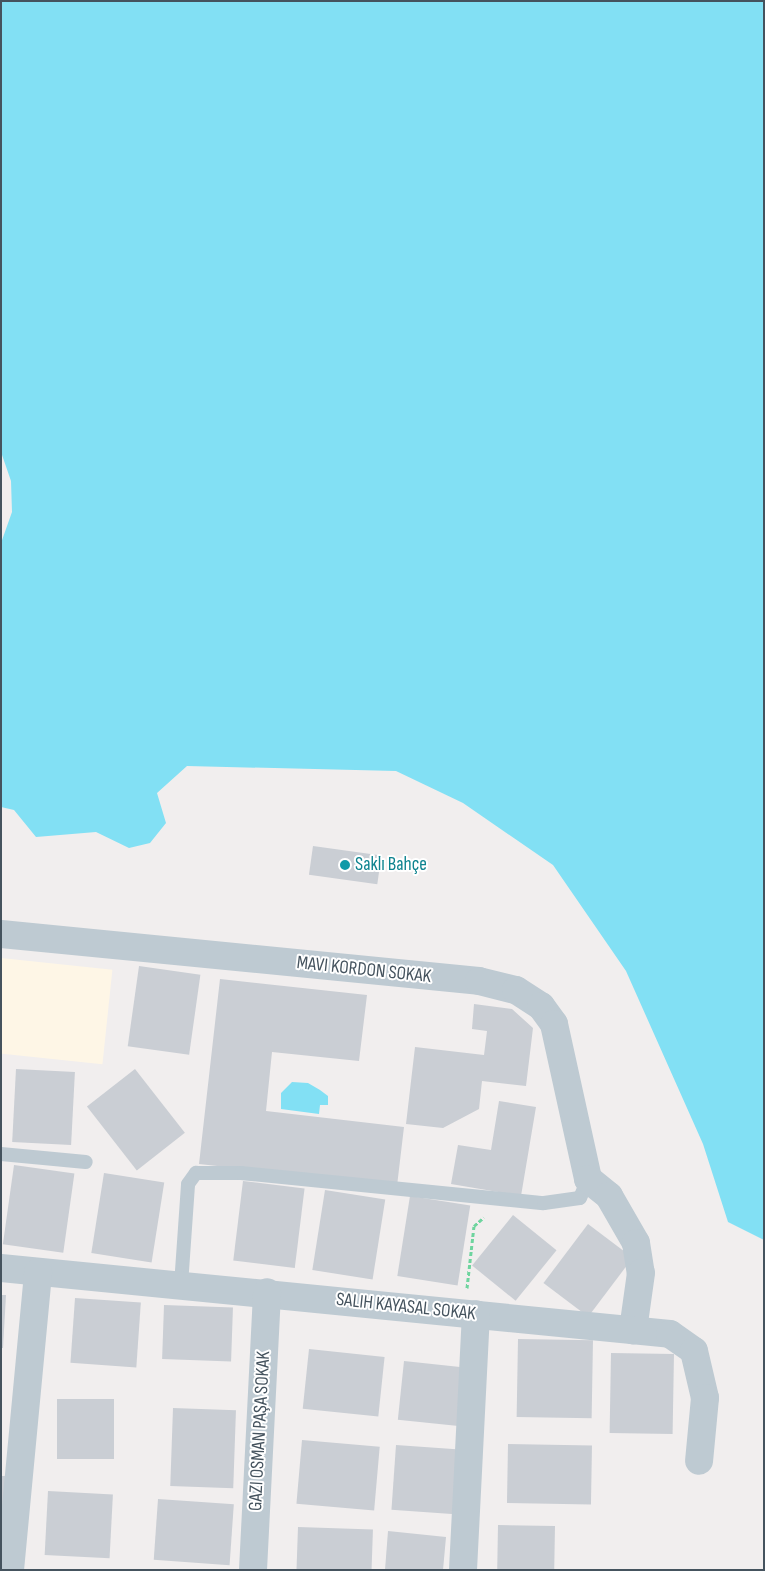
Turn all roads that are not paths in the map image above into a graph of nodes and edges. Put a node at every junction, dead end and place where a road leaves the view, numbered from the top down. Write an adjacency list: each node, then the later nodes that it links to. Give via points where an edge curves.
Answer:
1 (1, 934): 4 (street, MAVI KORDON SOKAK, via 479,981 516,990 541,1006 554,1024)
2 (1, 1154): 3 (lane)
3 (86, 1162)
4 (588, 1179): 7 (lane, via 580,1198 544,1203 241,1173 196,1173 188,1184); 10 (street, via 609,1196 636,1243 641,1273)
5 (1, 1268): 6 (street, SALIH KAYASAL SOKAK)
6 (38, 1272): 7 (street, SALIH KAYASAL SOKAK); 12 (street)
7 (181, 1284): 8 (street, SALIH KAYASAL SOKAK)
8 (267, 1292): 9 (street, SALIH KAYASAL SOKAK); 13 (street, GAZI OSMAN PAŞA SOKAK)
9 (470, 1313): 10 (street, SALIH KAYASAL SOKAK); 14 (street)
10 (633, 1330): 11 (street, SALIH KAYASAL SOKAK, via 670,1334 694,1351 705,1398)
11 (699, 1461)
12 (10, 1570)
13 (253, 1570)
14 (463, 1570)

